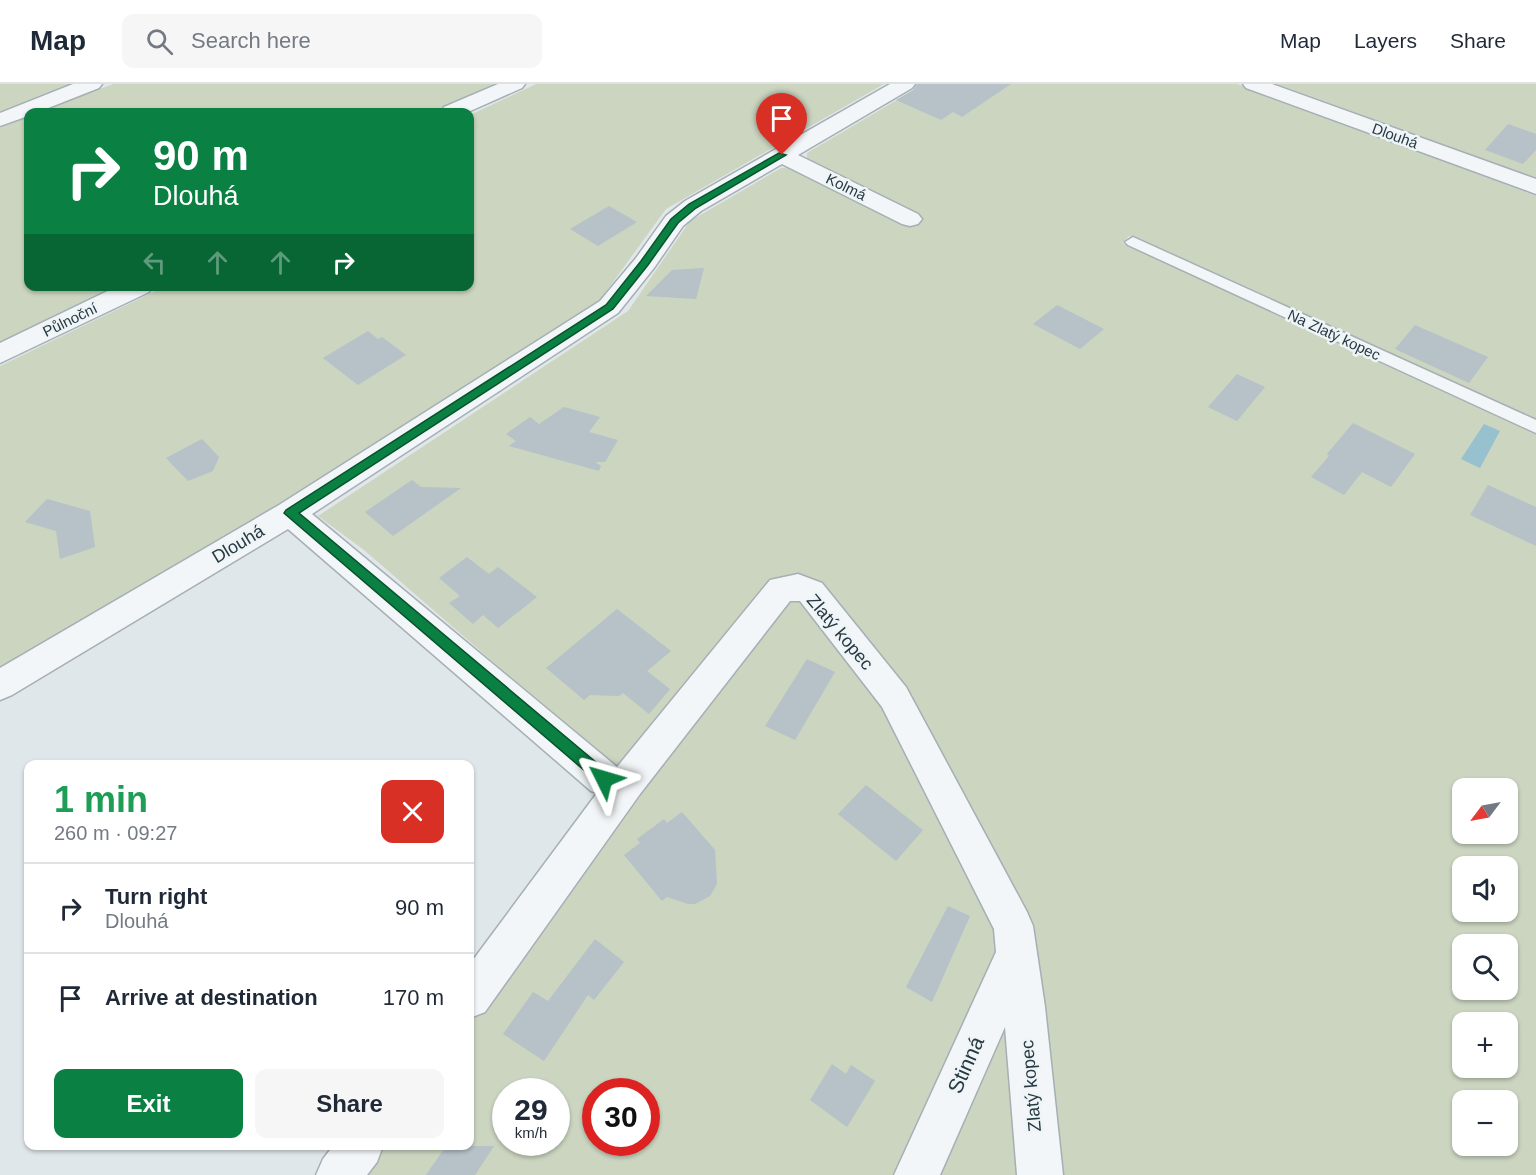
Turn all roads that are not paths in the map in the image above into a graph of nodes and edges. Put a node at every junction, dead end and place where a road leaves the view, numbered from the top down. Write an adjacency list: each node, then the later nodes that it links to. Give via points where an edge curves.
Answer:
1 (92, 84): 5 (street)
2 (514, 84): 6 (street)
3 (904, 84): 9 (street, Dlouhá)
4 (1253, 84): 10 (street, Dlouhá)
5 (31, 108)
6 (461, 108)
7 (24, 111): 8 (street)
8 (0, 120)
9 (782, 155): 11 (street, Kolmá); 16 (street, Dlouhá, via 674,221 609,307)
10 (1536, 187)
11 (910, 219)
12 (1133, 242): 15 (lane, Na Zlatý kopec)
13 (130, 291): 14 (street, Půlnoční)
14 (0, 354)
15 (1536, 428)
16 (290, 513): 17 (street, Dlouhá); 18 (street)
17 (0, 685)
18 (604, 779)
19 (1016, 955): 20 (street, Zlatý kopec, via 1013,926 894,697 811,592 798,587 781,589 773,598 627,782); 23 (street, Stinná); 24 (street, Zlatý kopec)
20 (474, 992)
21 (357, 1150): 22 (street)
22 (339, 1175)
23 (916, 1175)
24 (1040, 1175)

